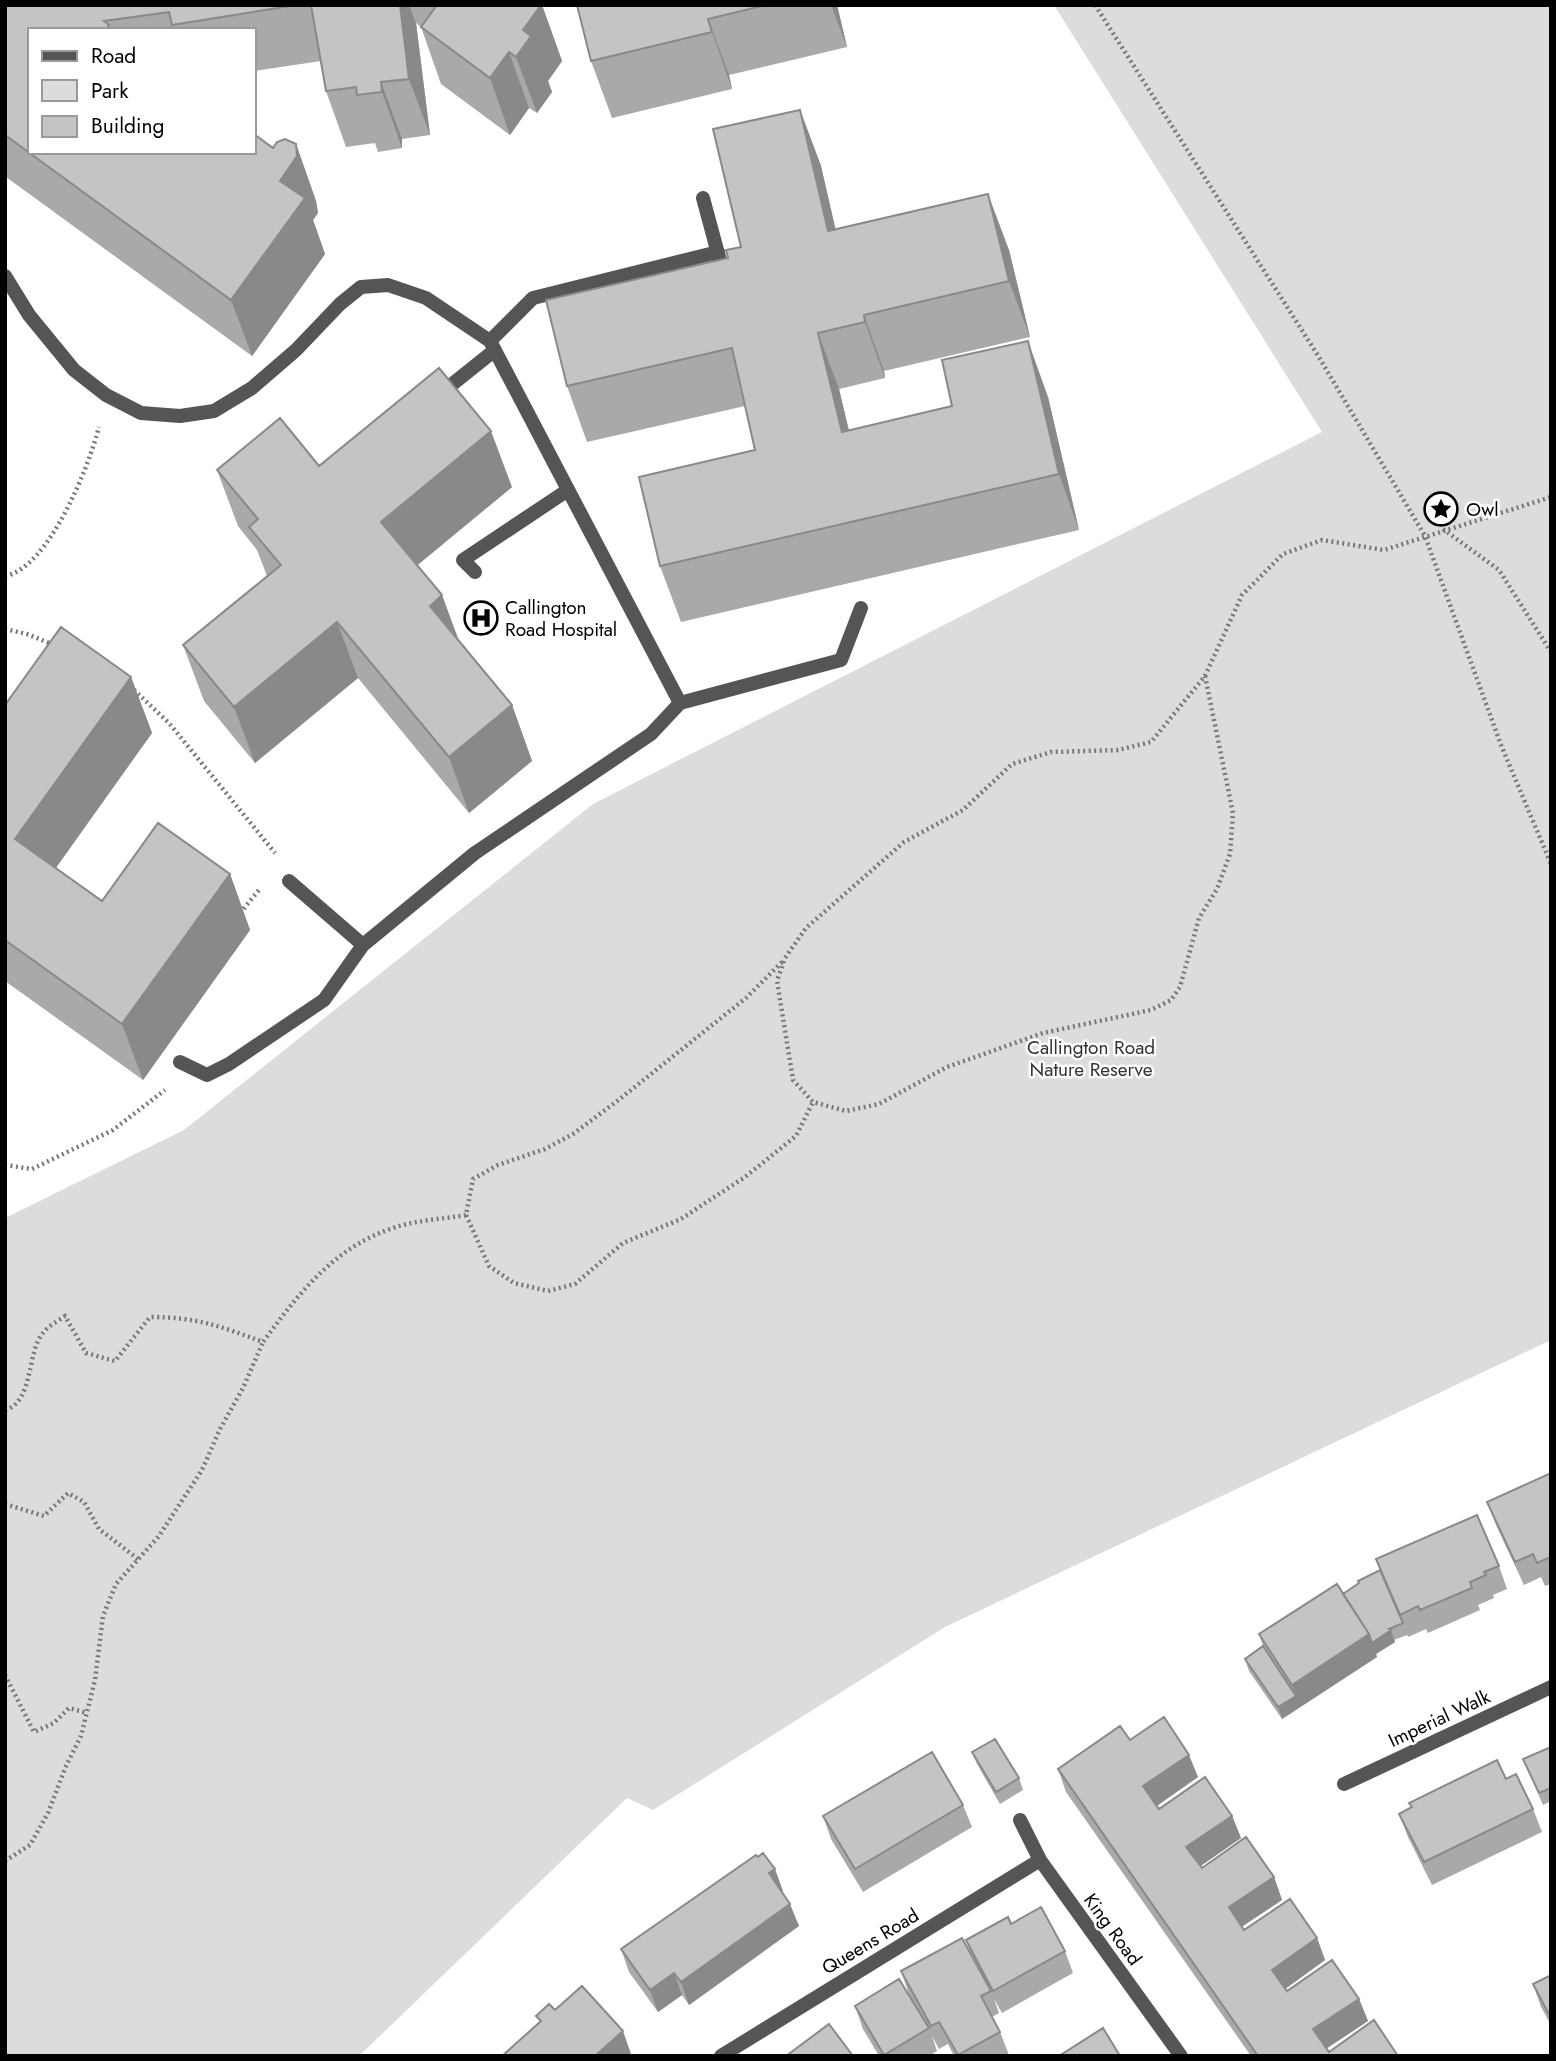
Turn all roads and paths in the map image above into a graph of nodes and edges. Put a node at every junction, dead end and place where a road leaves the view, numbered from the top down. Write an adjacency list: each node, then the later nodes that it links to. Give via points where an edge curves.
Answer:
1 (1095, 5): 12 (path, via 1317,354)
2 (703, 198): 3 (street)
3 (718, 252): 5 (street); 6 (street, via 533,298)
4 (5, 276): 7 (street, via 29,315 74,370)
5 (725, 278)
6 (493, 346): 7 (street, via 426,298 388,285 361,287 252,388 214,411 180,416 141,413); 8 (street); 9 (street)
7 (106, 395): 14 (path, via 75,496 41,551 17,574)
8 (433, 400)
9 (568, 490): 13 (street, via 463,560); 21 (street)
10 (1551, 497): 11 (path)
11 (1443, 529): 12 (path); 18 (path, via 1499,570)
12 (1425, 536): 19 (path, via 1384,550 1322,540 1283,554 1242,595); 22 (path, via 1501,745)
13 (475, 572)
14 (5, 576)
15 (861, 608): 21 (street, via 841,660)
16 (5, 629): 17 (path)
17 (64, 649)
18 (1551, 652)
19 (1205, 676): 25 (path, via 1151,742 1118,750 1051,752 1012,765 963,810 904,842 806,928); 27 (path, via 1233,813 1230,854 1217,889 1199,918 1180,987 1171,1000 1151,1010 1043,1033 947,1067 879,1104 846,1111)
20 (132, 688): 23 (path, via 187,744 283,863)
21 (680, 703): 24 (street, via 651,734 475,853)
22 (1551, 864)
23 (289, 881): 24 (street)
24 (363, 945): 26 (street, via 324,1000 229,1064 207,1074)
25 (785, 958): 27 (path, via 777,981 793,1080); 29 (path, via 746,998 573,1134 473,1178)
26 (186, 1065): 28 (path, via 113,1130 32,1169)
27 (813, 1102): 29 (path, via 796,1136 745,1177 681,1219 623,1243 575,1284 548,1291 514,1283 489,1266)
28 (5, 1165)
29 (466, 1215): 30 (path, via 396,1227 342,1252 298,1294)
30 (263, 1342): 31 (path, via 210,1322 150,1317 115,1362 86,1353 65,1316 41,1334 25,1390); 33 (path, via 202,1470 159,1536)
31 (5, 1410)
32 (5, 1504): 33 (path, via 44,1516 68,1493 83,1502 99,1530)
33 (138, 1559): 36 (path, via 116,1584 103,1616)
34 (5, 1675): 36 (path, via 34,1732 54,1723 69,1708)
35 (1551, 1687): 37 (street, Imperial Walk)
36 (87, 1713): 40 (path, via 82,1736 48,1813 30,1845)
37 (1344, 1784)
38 (1020, 1820): 39 (street, King Road)
39 (1040, 1860): 41 (street, Queens Road); 42 (street, King Road)
40 (5, 1861)
41 (721, 2056)
42 (1181, 2056)

